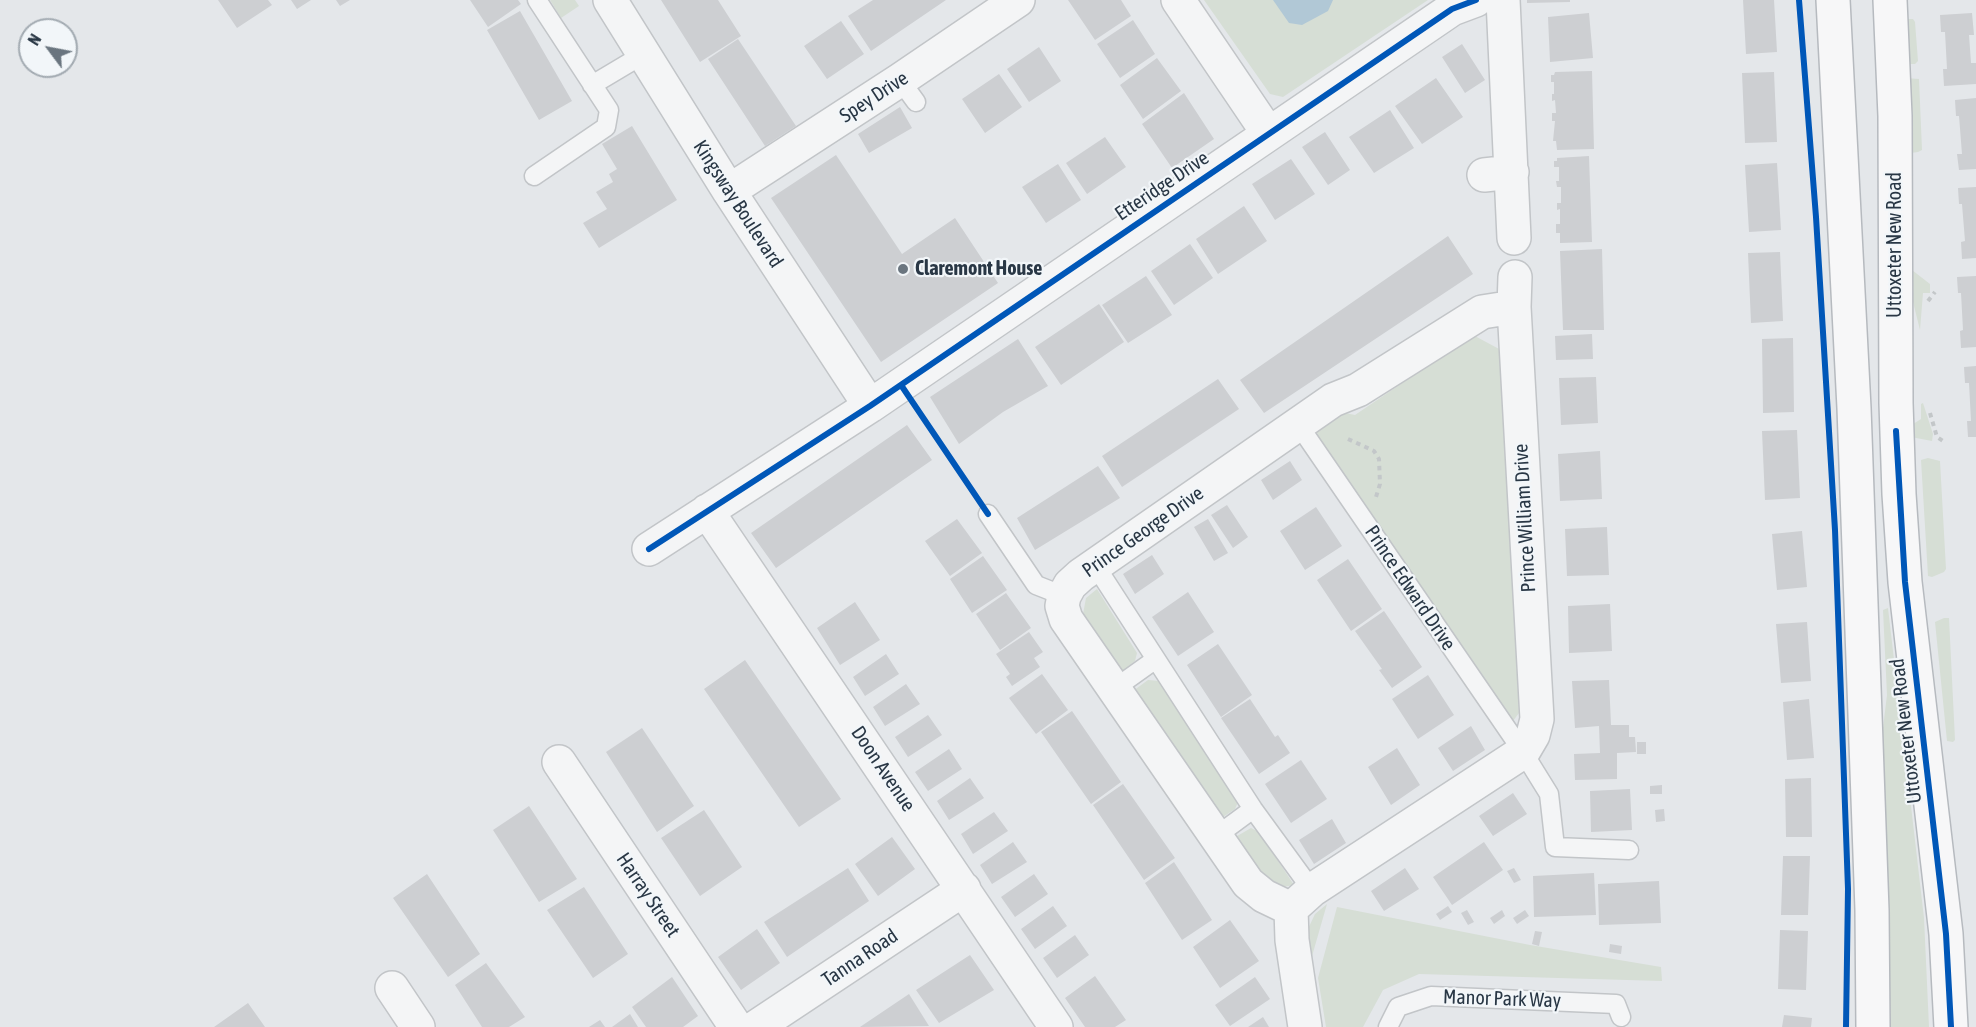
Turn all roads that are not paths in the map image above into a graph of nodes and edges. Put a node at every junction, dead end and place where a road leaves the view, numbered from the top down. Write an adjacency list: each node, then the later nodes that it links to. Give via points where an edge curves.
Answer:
1 (537, 0): 10 (lane)
2 (610, 0): 9 (street, Kingsway Boulevard)
3 (1018, 0): 13 (street, Spey Drive, via 908,91)
4 (1178, 0): 11 (street)
5 (1476, 0): 11 (street, Etteridge Drive, via 1452,9)
6 (1503, 0): 14 (street, via 1498,174)
7 (1833, 0): 40 (highway, Uttoxeter New Road, via 1854,408)
8 (1890, 0): 41 (highway, Uttoxeter New Road, via 1899,494 1905,582 1946,934)
9 (644, 54): 10 (lane); 13 (street, Kingsway Boulevard)
10 (592, 85): 12 (lane, via 609,110 606,127)
11 (1268, 133): 16 (street, Etteridge Drive)
12 (534, 176)
13 (729, 191): 16 (street, Kingsway Boulevard)
14 (1514, 238)
15 (1514, 292): 17 (street, Prince George Drive); 25 (street, Prince William Drive, via 1537,719)
16 (870, 406): 18 (street, Etteridge Drive)
17 (1298, 423): 21 (street, Prince George Drive); 25 (lane, Prince Edward Drive)
18 (707, 511): 20 (street, Etteridge Drive); 30 (street, Doon Avenue)
19 (988, 514): 22 (lane, via 1036,585)
20 (649, 549)
21 (1095, 565): 22 (street, Prince George Drive, via 1070,585); 23 (lane)
22 (1064, 596): 24 (street, via 1066,619)
23 (1156, 659): 24 (lane); 27 (lane)
24 (1114, 689): 28 (street)
25 (1523, 752): 29 (lane, Prince Edward Drive, via 1549,794 1555,847); 31 (street)
26 (559, 762): 35 (street, Harray Street)
27 (1253, 809): 28 (lane); 31 (lane)
28 (1215, 837): 31 (street, via 1248,883 1264,896)
29 (1629, 850)
30 (964, 889): 36 (street, Tanna Road); 37 (street, Doon Avenue)
31 (1301, 900): 38 (street, via 1292,940)
32 (392, 988): 34 (street)
33 (1621, 1017): 39 (lane, Manor Park Way, via 1616,1004 1431,996 1398,1007)
34 (418, 1027)
35 (736, 1027)
36 (756, 1027)
37 (1056, 1027)
38 (1305, 1027)
39 (1388, 1027)
40 (1873, 1027)
41 (1951, 1027)

